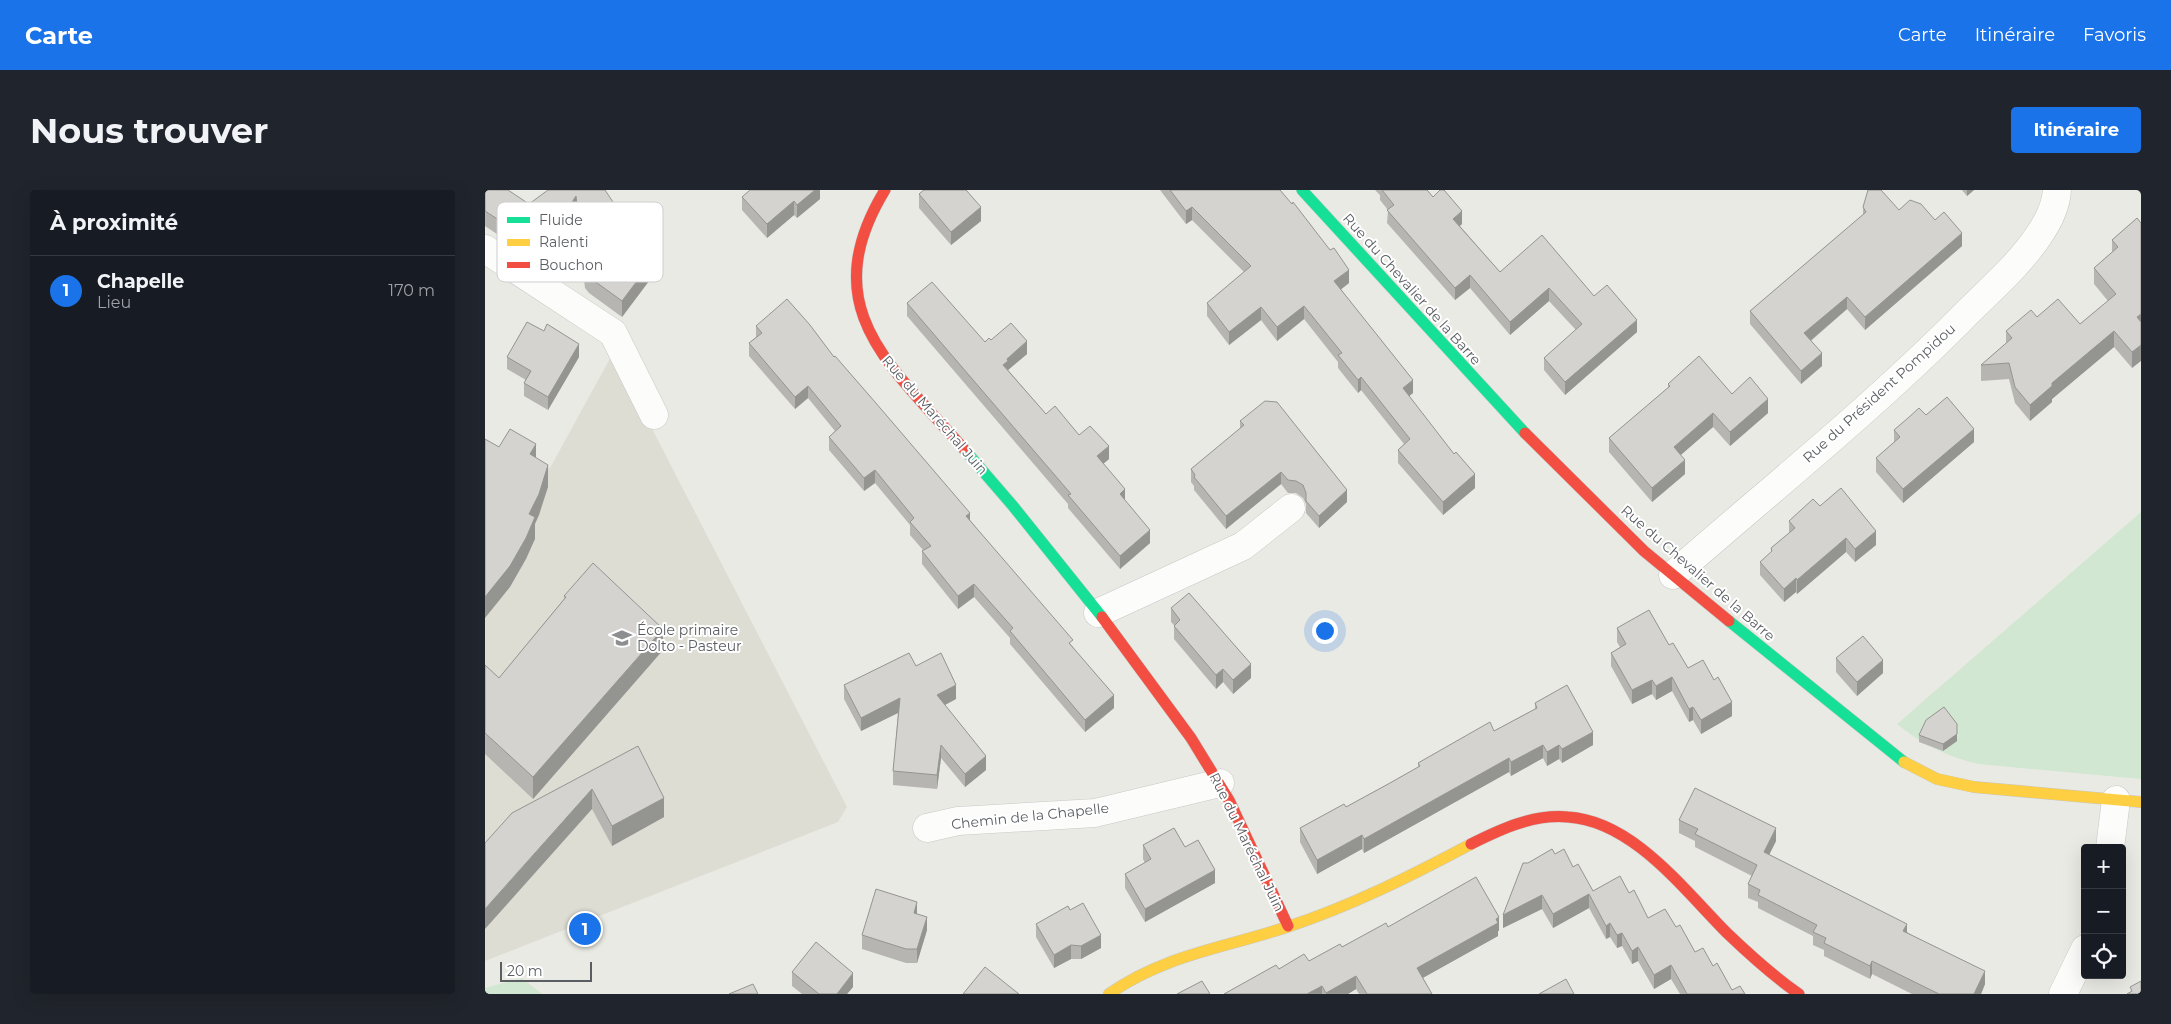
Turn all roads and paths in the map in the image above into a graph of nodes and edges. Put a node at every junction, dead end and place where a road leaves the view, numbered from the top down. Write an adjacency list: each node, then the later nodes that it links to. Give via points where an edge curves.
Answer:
1 (885, 190): 10 (street, Rue du Maréchal Juin, via 866,224 857,252 857,298 865,326 886,360 998,488)
2 (1302, 190): 9 (street, Rue du Chevalier de la Barre, via 1525,433 1644,551)
3 (2057, 190): 9 (street, Rue du Président Pompidou, via 2053,208 2040,235 2015,264 1887,390)
4 (485, 249): 5 (street)
5 (497, 257)
6 (535, 282): 7 (street, via 613,333)
7 (654, 415)
8 (1291, 508): 10 (street, via 1236,550)
9 (1673, 575): 12 (street, Rue du Chevalier de la Barre, via 1904,762 1937,779 1974,787)
10 (1098, 612): 11 (street, Rue du Maréchal Juin, via 1187,732)
11 (1220, 783): 13 (street, Chemin de la Chapelle, via 1095,813 958,821); 15 (street, Rue du Maréchal Juin)
12 (2129, 801): 14 (street)
13 (927, 828)
14 (2112, 844)
15 (1288, 926): 17 (street, via 1162,962); 18 (street, via 1403,880 1507,828 1541,818 1569,817 1597,823 1634,844 1661,866 1768,972)
16 (2081, 957): 19 (street)
17 (1109, 994)
18 (1799, 994)
19 (2063, 994)

